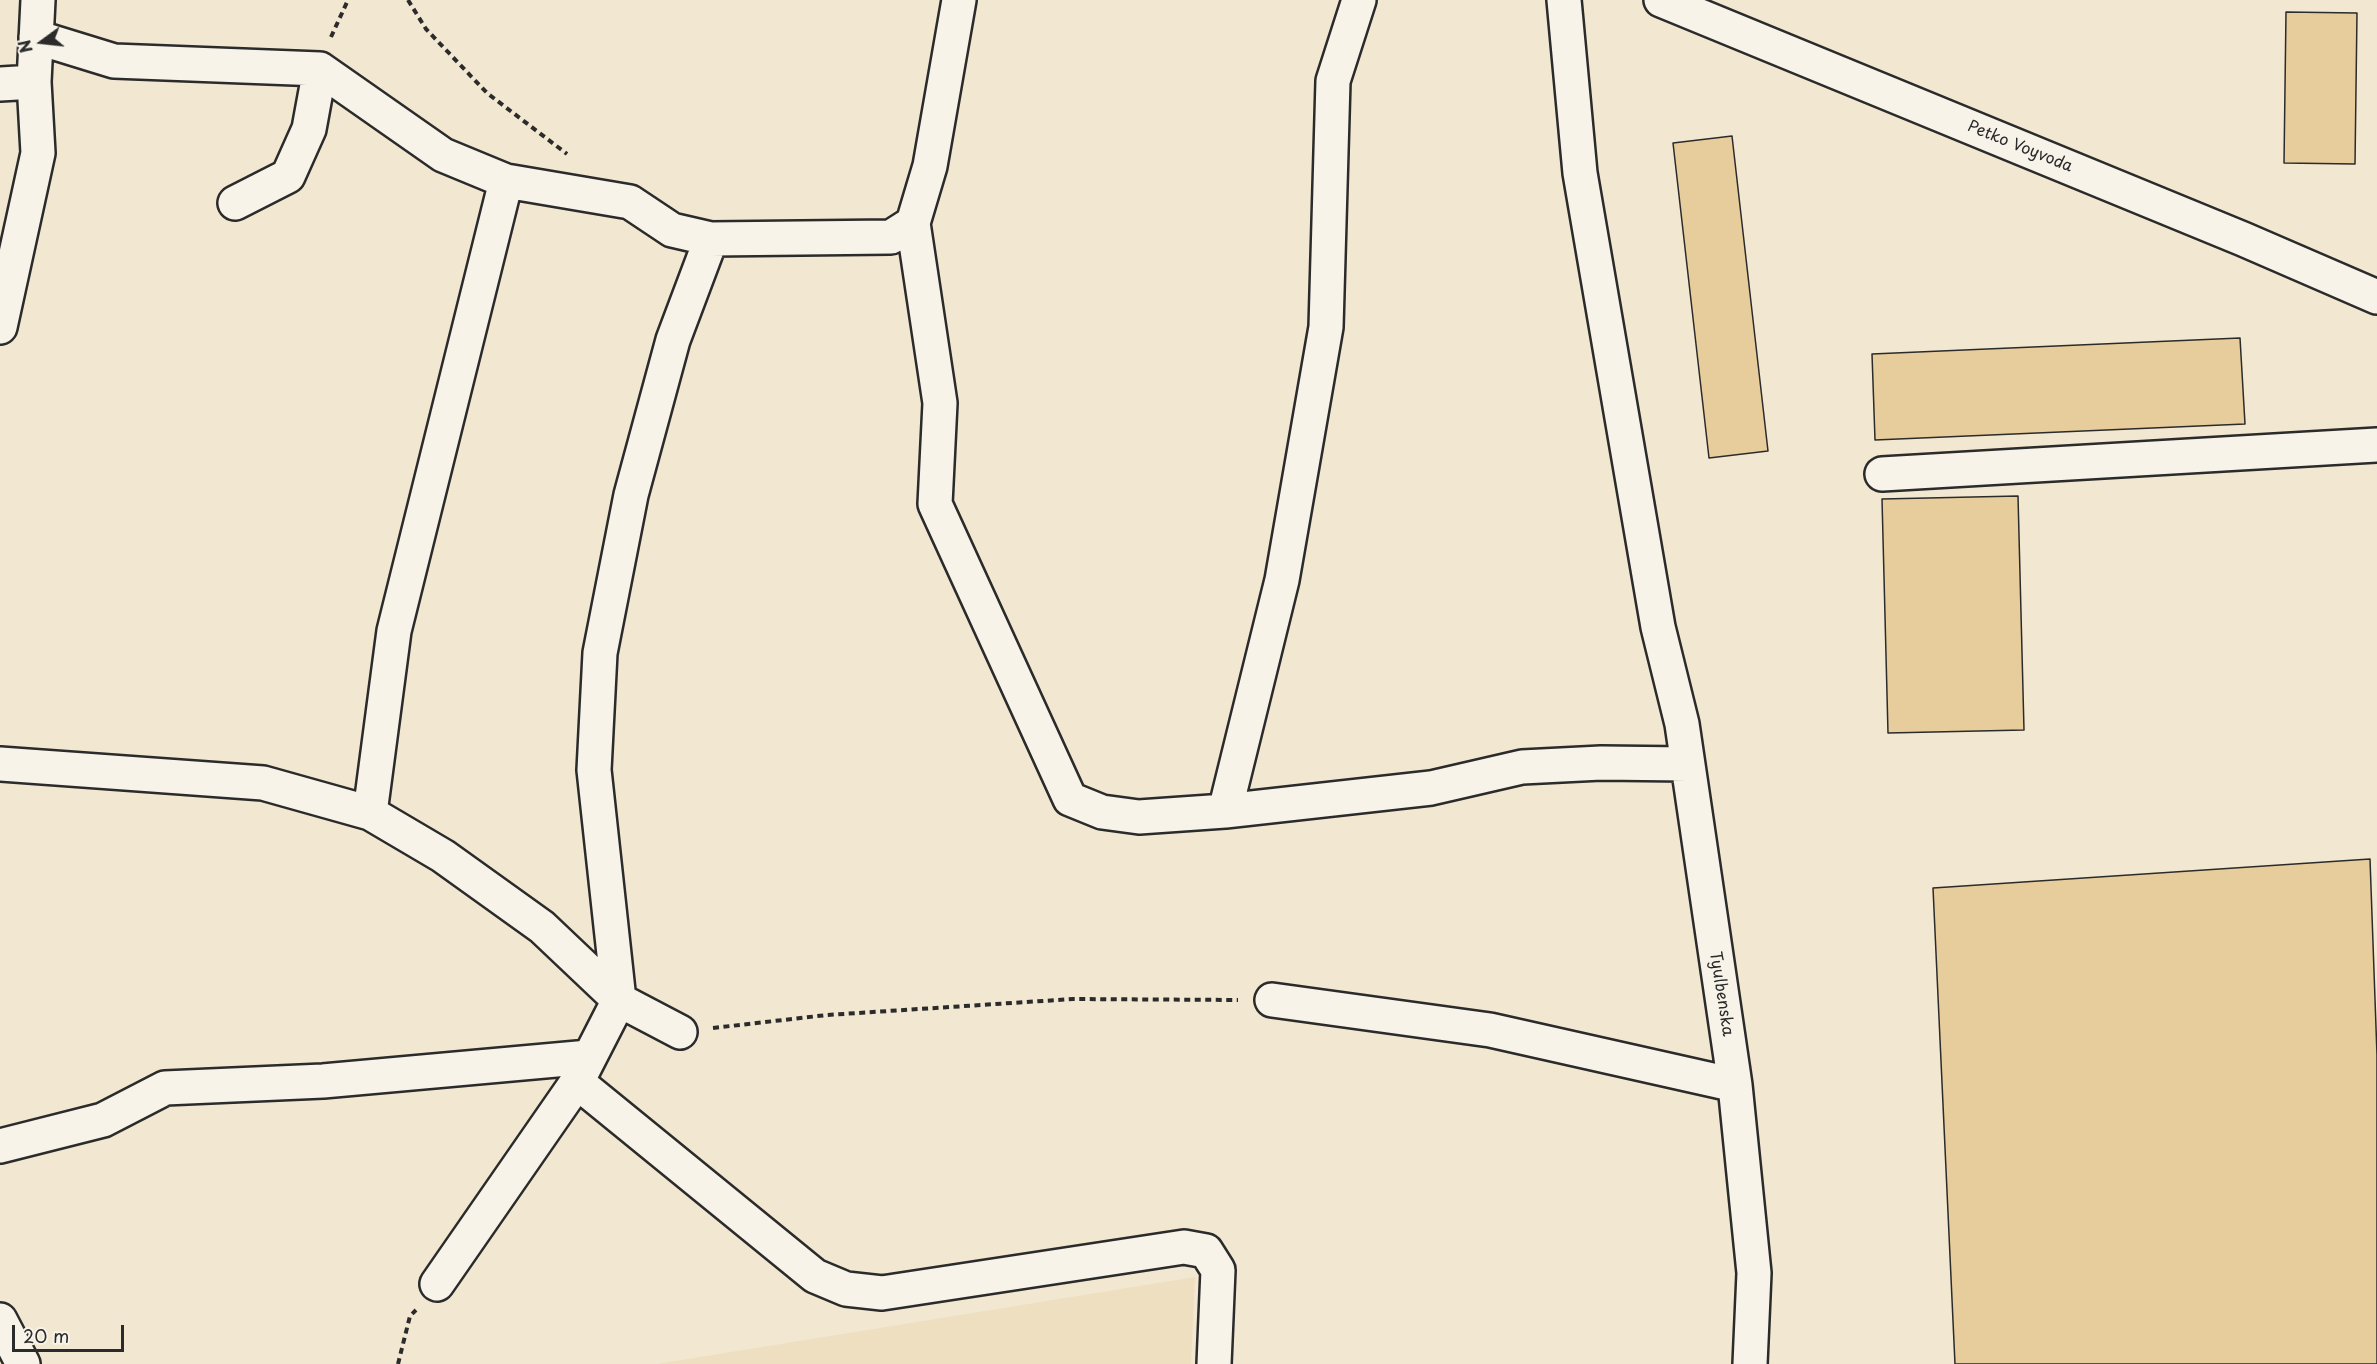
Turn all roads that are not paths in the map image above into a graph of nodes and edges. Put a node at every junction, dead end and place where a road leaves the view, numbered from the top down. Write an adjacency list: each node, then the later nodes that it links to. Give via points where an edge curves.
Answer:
1 (38, 0): 6 (street)
2 (959, 0): 12 (street, via 930,166)
3 (1359, 0): 20 (street, via 1333,81 1326,327 1282,580)
4 (1564, 0): 19 (street, Tyulbenska, via 1580,172 1658,627 1682,724)
5 (1661, 0): 14 (street, Petko Voyvoda)
6 (36, 37): 7 (street, via 114,61); 8 (street)
7 (320, 69): 10 (street, via 443,155); 11 (street, via 309,129 288,176)
8 (33, 82): 9 (street); 15 (street, via 38,153)
9 (0, 84)
10 (506, 181): 13 (street, via 630,202 672,230); 21 (street, via 394,630)
11 (235, 203)
12 (914, 224): 13 (street, via 891,237); 20 (street, via 940,403 935,504 1070,799 1102,812 1139,817)
13 (711, 239): 22 (street, via 673,340 631,495 600,653 594,770)
14 (2377, 297)
15 (0, 327)
16 (2377, 445): 17 (street)
17 (1882, 474)
18 (0, 764): 21 (street, via 262,783)
19 (1687, 764): 20 (street, via 1522,767 1431,788); 26 (street, Tyulbenska)
20 (1225, 811)
21 (370, 813): 22 (street, via 443,856 542,927)
22 (619, 1000): 24 (street); 25 (street)
23 (1272, 1000): 26 (street, via 1490,1030)
24 (680, 1032)
25 (583, 1069): 27 (street, via 165,1088 103,1120); 28 (street); 31 (street, via 815,1276 846,1289 882,1293 1184,1247 1206,1251 1218,1270)
26 (1735, 1085): 32 (street, Tyulbenska, via 1754,1273)
27 (0, 1146)
28 (437, 1284)
29 (0, 1320): 30 (street)
30 (23, 1364)
31 (1214, 1364)
32 (1750, 1364)

